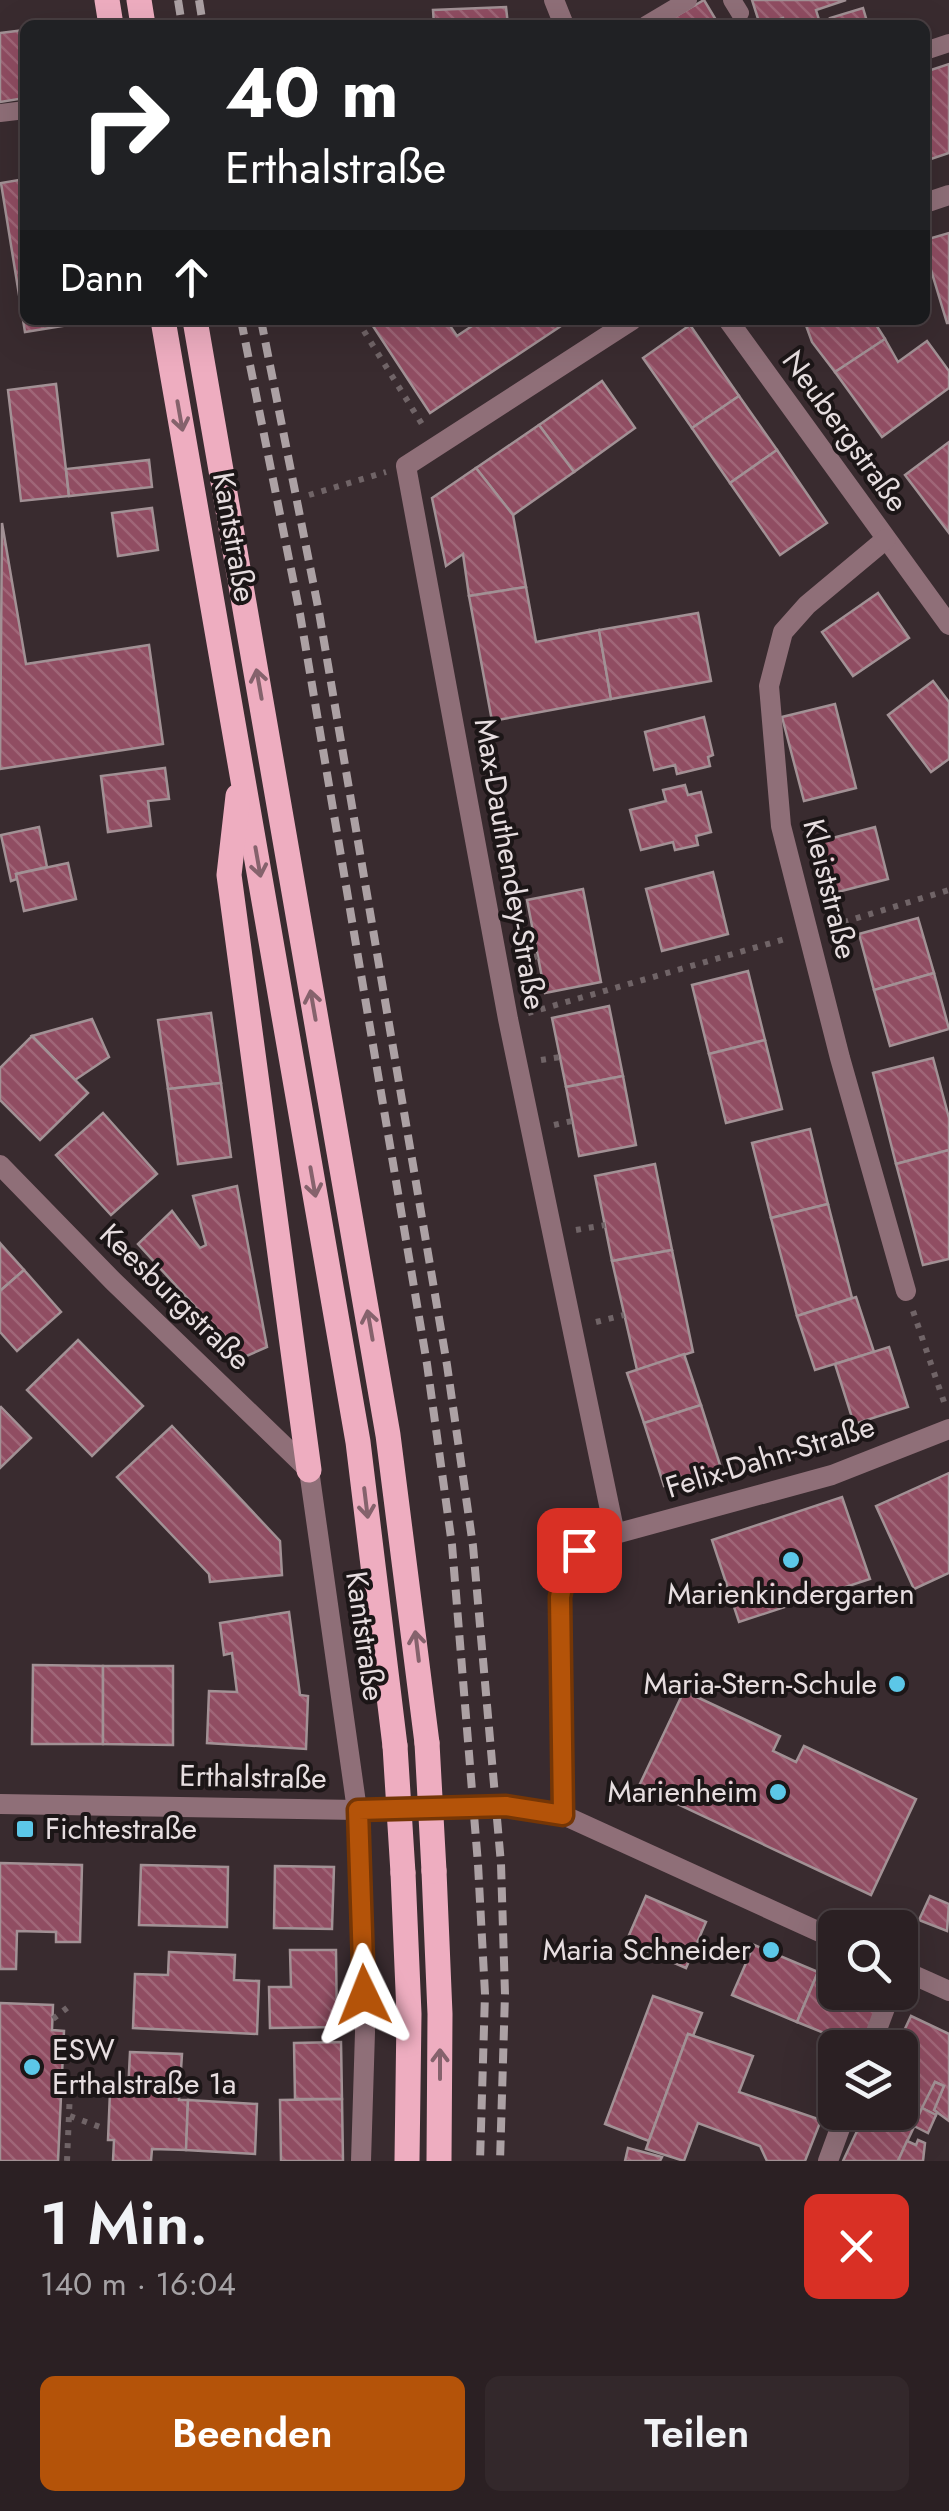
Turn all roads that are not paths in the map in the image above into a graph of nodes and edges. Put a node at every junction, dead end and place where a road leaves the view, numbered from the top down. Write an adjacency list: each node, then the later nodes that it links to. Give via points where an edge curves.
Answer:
1 (688, 0): 2 (lane)
2 (654, 20)
3 (165, 325): 9 (main road, Kantstraße, one-way to 9)
4 (196, 325): 24 (main road, one-way to 4, bridge, via 440,2014 427,1743 388,1435)
5 (624, 325): 14 (street, Max-Dauthendey-Straße, via 406,466 508,1019)
6 (732, 325): 7 (street, Neubergstraße)
7 (886, 539): 8 (street, Neubergstraße); 11 (street, Kleiststraße, via 783,632 770,686 781,826)
8 (949, 625)
9 (242, 766): 13 (main road, via 229,876); 23 (main road, Kantstraße, one-way to 23, bridge, via 358,1442 396,1746)
10 (0, 1165): 13 (street, Keesburgstraße)
11 (906, 1292)
12 (949, 1429): 14 (street, Felix-Dahn-Straße, via 832,1475)
13 (308, 1470): 16 (street, Kantstraße)
14 (614, 1534): 17 (street, Felix-Dahn-Straße, via 579,1550 563,1578)
15 (0, 1804): 16 (street, Erthalstraße)
16 (358, 1810): 17 (street, Erthalstraße, via 506,1806); 22 (street)
17 (563, 1815): 18 (street, Erthalstraße)
18 (818, 1931)
19 (918, 1977): 20 (street)
20 (949, 1991)
21 (839, 2130): 25 (street)
22 (362, 2161)
23 (407, 2161)
24 (439, 2161)
25 (828, 2161)

